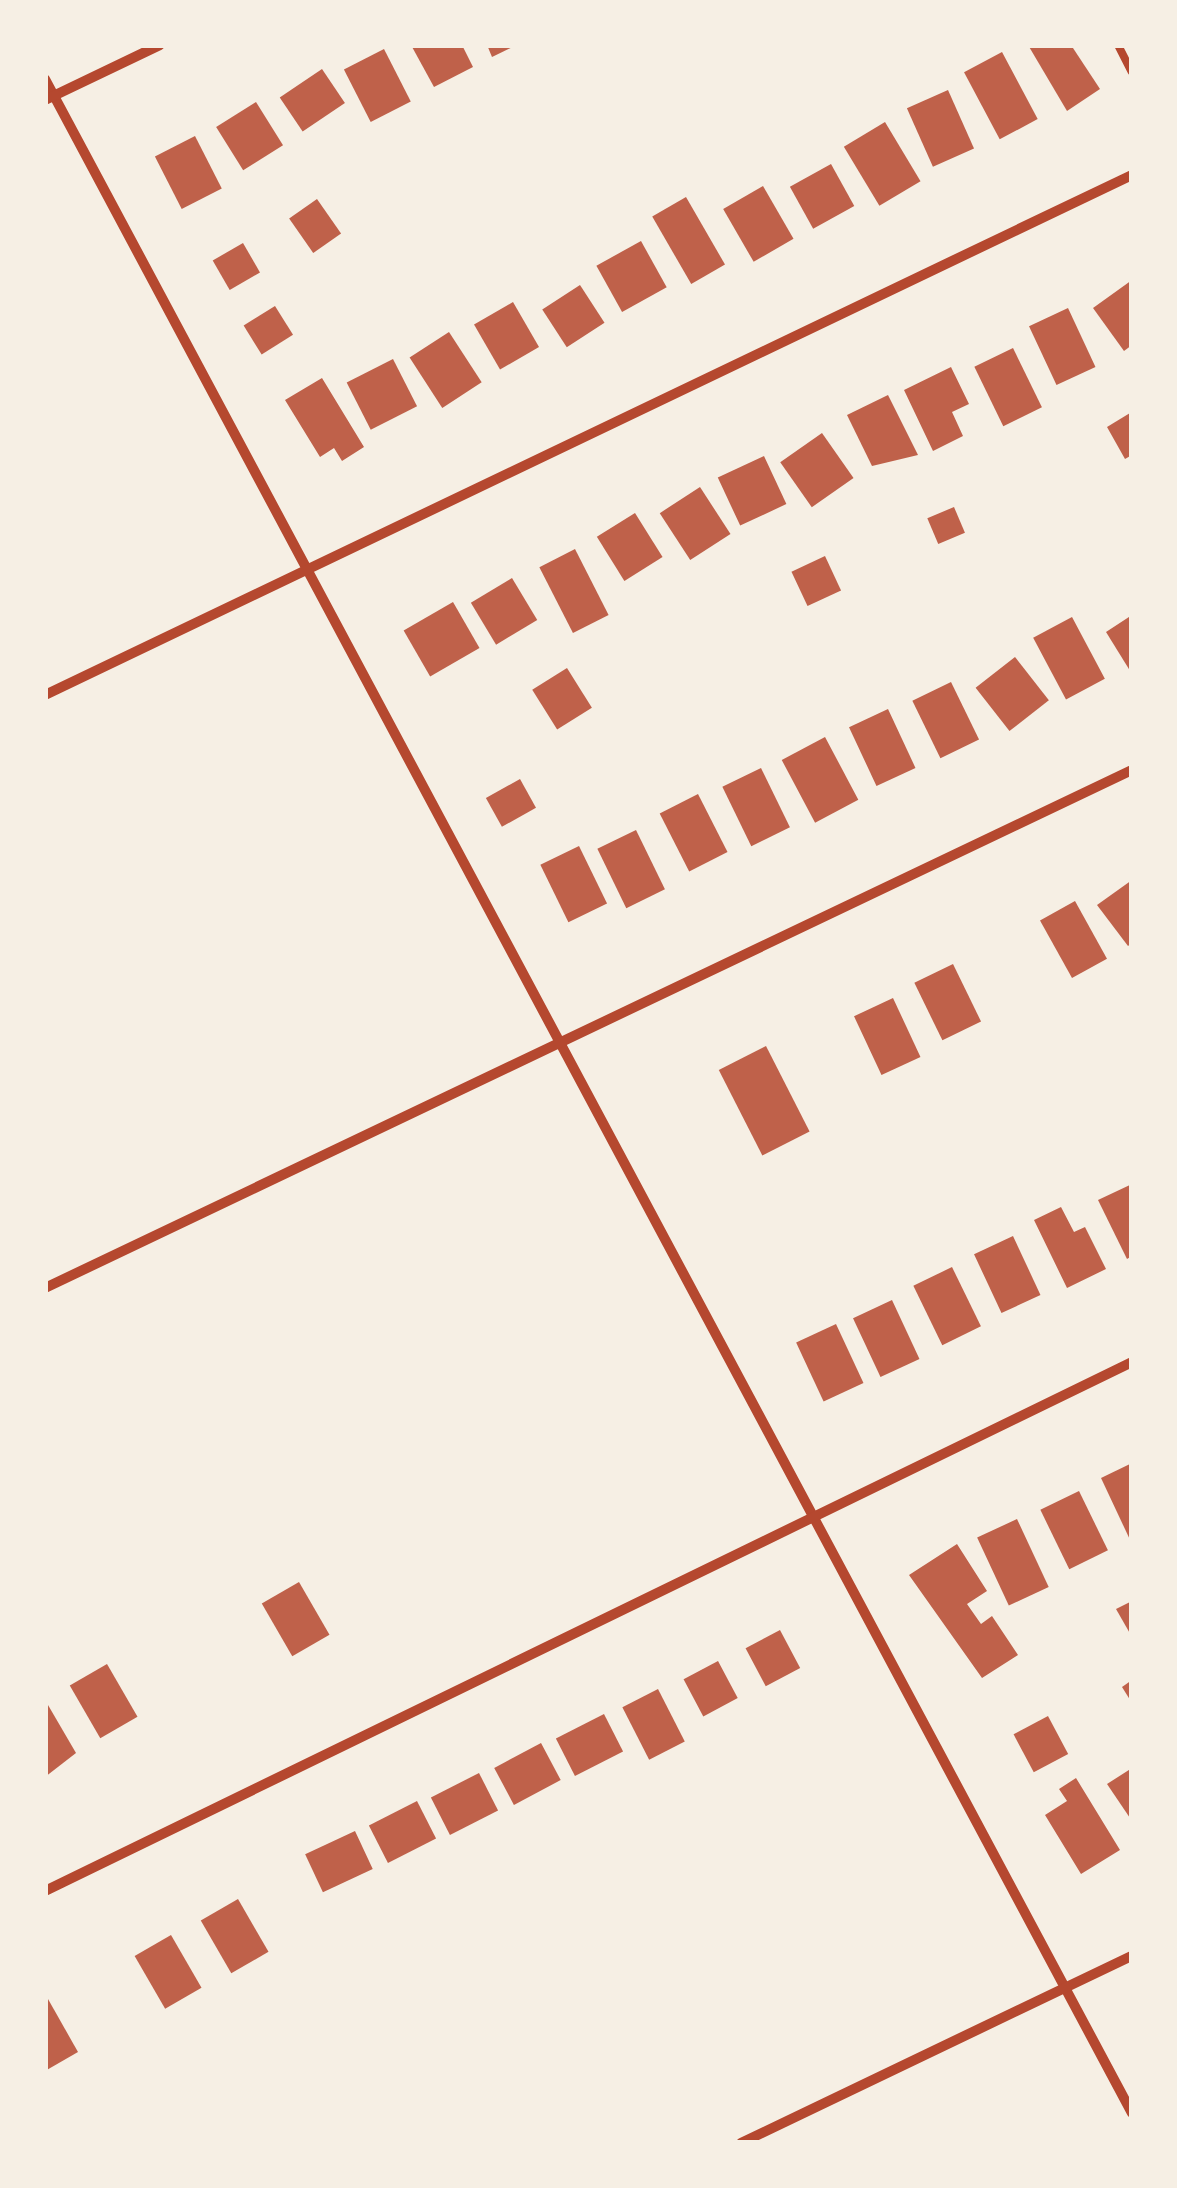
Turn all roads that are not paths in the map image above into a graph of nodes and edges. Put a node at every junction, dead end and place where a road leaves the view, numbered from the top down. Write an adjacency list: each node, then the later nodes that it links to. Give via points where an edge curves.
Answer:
1 (160, 45): 5 (street)
2 (1118, 45): 3 (lane)
3 (1132, 72)
4 (45, 79): 5 (street)
5 (49, 98): 7 (street)
6 (1132, 175): 7 (street)
7 (306, 568): 8 (street); 10 (street)
8 (45, 695)
9 (1132, 770): 10 (street)
10 (560, 1042): 11 (street); 13 (street)
11 (45, 1288)
12 (1132, 1362): 13 (street)
13 (812, 1515): 14 (street); 16 (street)
14 (45, 1890)
15 (1132, 1956): 16 (street)
16 (1066, 1988): 17 (street); 18 (street)
17 (1132, 2113)
18 (741, 2143)

